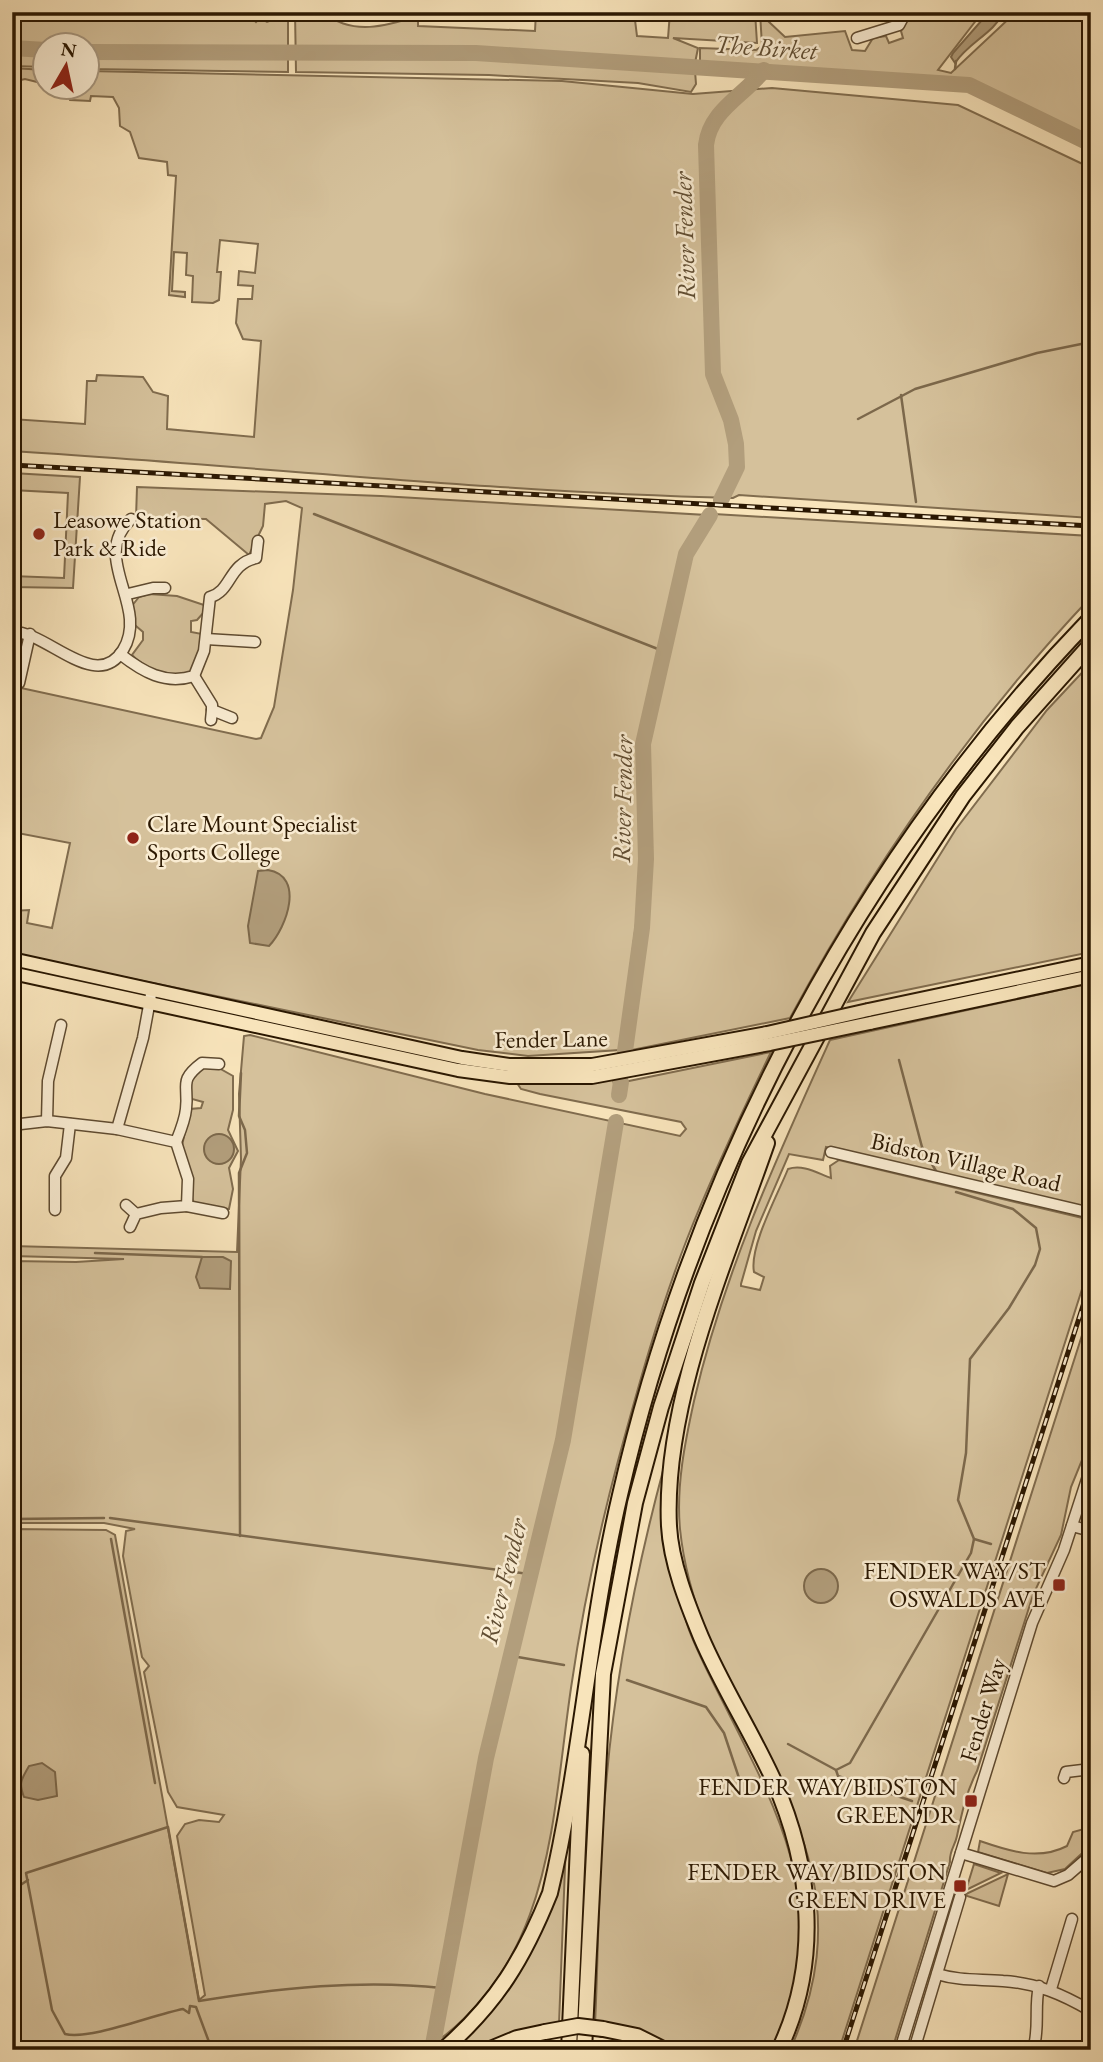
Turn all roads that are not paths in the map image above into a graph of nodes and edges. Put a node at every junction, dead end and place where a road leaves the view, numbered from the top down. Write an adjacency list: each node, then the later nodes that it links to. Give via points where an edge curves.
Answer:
1 (906, 12): 2 (street, via 899,25)
2 (857, 38)
3 (131, 519): 5 (street)
4 (112, 520): 5 (street)
5 (122, 527): 10 (street, via 116,575)
6 (258, 541): 7 (street)
7 (256, 558): 8 (street); 12 (street, via 234,569 224,589)
8 (267, 561)
9 (165, 588): 10 (street)
10 (128, 594): 19 (street, via 129,637)
11 (197, 596): 12 (street)
12 (210, 597): 16 (street)
13 (1091, 618): 50 (highway, via 1004,715 899,852 852,928 749,1118 685,1277 645,1398 619,1496)
14 (12, 632): 15 (street)
15 (30, 634): 19 (street, via 91,666 105,664); 21 (street)
16 (206, 639): 17 (street); 20 (street)
17 (256, 642)
18 (1091, 644): 33 (highway, via 1017,727 912,869)
19 (120, 654): 20 (street, via 139,669 167,680)
20 (194, 676): 22 (street, via 211,715)
21 (19, 683)
22 (232, 718)
23 (12, 959): 27 (main road, Fender Lane)
24 (1091, 963): 29 (main road, Fender Lane)
25 (12, 973): 28 (main road, Fender Lane)
26 (1091, 976): 29 (main road, Fender Lane)
27 (152, 989): 28 (street); 31 (main road, Fender Lane, via 509,1065 592,1065)
28 (150, 1004): 31 (main road, Fender Lane, via 510,1077 592,1077); 37 (street)
29 (869, 1017): 31 (main road, Fender Lane, bridge)
30 (61, 1025): 34 (street, via 48,1081)
31 (769, 1038)
32 (219, 1064): 38 (street, via 202,1063 189,1073 184,1091 187,1107)
33 (785, 1093): 66 (highway, via 749,1163 702,1283 635,1503 603,1674); 68 (highway, via 715,1289 685,1394 671,1462 669,1527 685,1600 721,1685 773,1780 806,1886 808,1953 800,1998)
34 (47, 1121): 35 (street); 36 (street)
35 (70, 1124): 37 (street); 42 (street, via 66,1158 55,1176)
36 (12, 1125)
37 (117, 1129): 38 (street)
38 (176, 1142): 41 (street, via 188,1180)
39 (831, 1152): 44 (street, Bidston Village Road)
40 (125, 1205): 45 (street)
41 (187, 1206): 43 (street); 45 (street)
42 (55, 1210)
43 (223, 1213)
44 (1091, 1213)
45 (136, 1214): 46 (street)
46 (130, 1227)
47 (1091, 1467): 48 (street, Fender Way)
48 (1072, 1526): 49 (street); 53 (street, Fender Way, via 1036,1611)
49 (1091, 1531)
50 (587, 1672): 63 (highway, via 550,1893 532,1938 497,1996); 65 (highway)
51 (1091, 1769): 52 (street, via 1066,1772)
52 (1065, 1778)
53 (961, 1853): 54 (street, via 1054,1881); 57 (street, Fender Way)
54 (1091, 1854)
55 (960, 1897): 58 (street)
56 (1072, 1919): 61 (street)
57 (938, 1926): 58 (street); 69 (street, Fender Way)
58 (950, 1930): 59 (street)
59 (937, 1974): 60 (street, via 960,1981); 70 (street)
60 (1039, 1986): 61 (street); 71 (street, via 1035,2004 1039,2029)
61 (1051, 1989): 62 (street)
62 (1091, 2011)
63 (444, 2049)
64 (488, 2050): 67 (highway, bridge, via 517,2038 578,2026 638,2036)
65 (569, 2050)
66 (584, 2050)
67 (665, 2050)
68 (779, 2050)
69 (900, 2050)
70 (914, 2050)
71 (1033, 2050)

